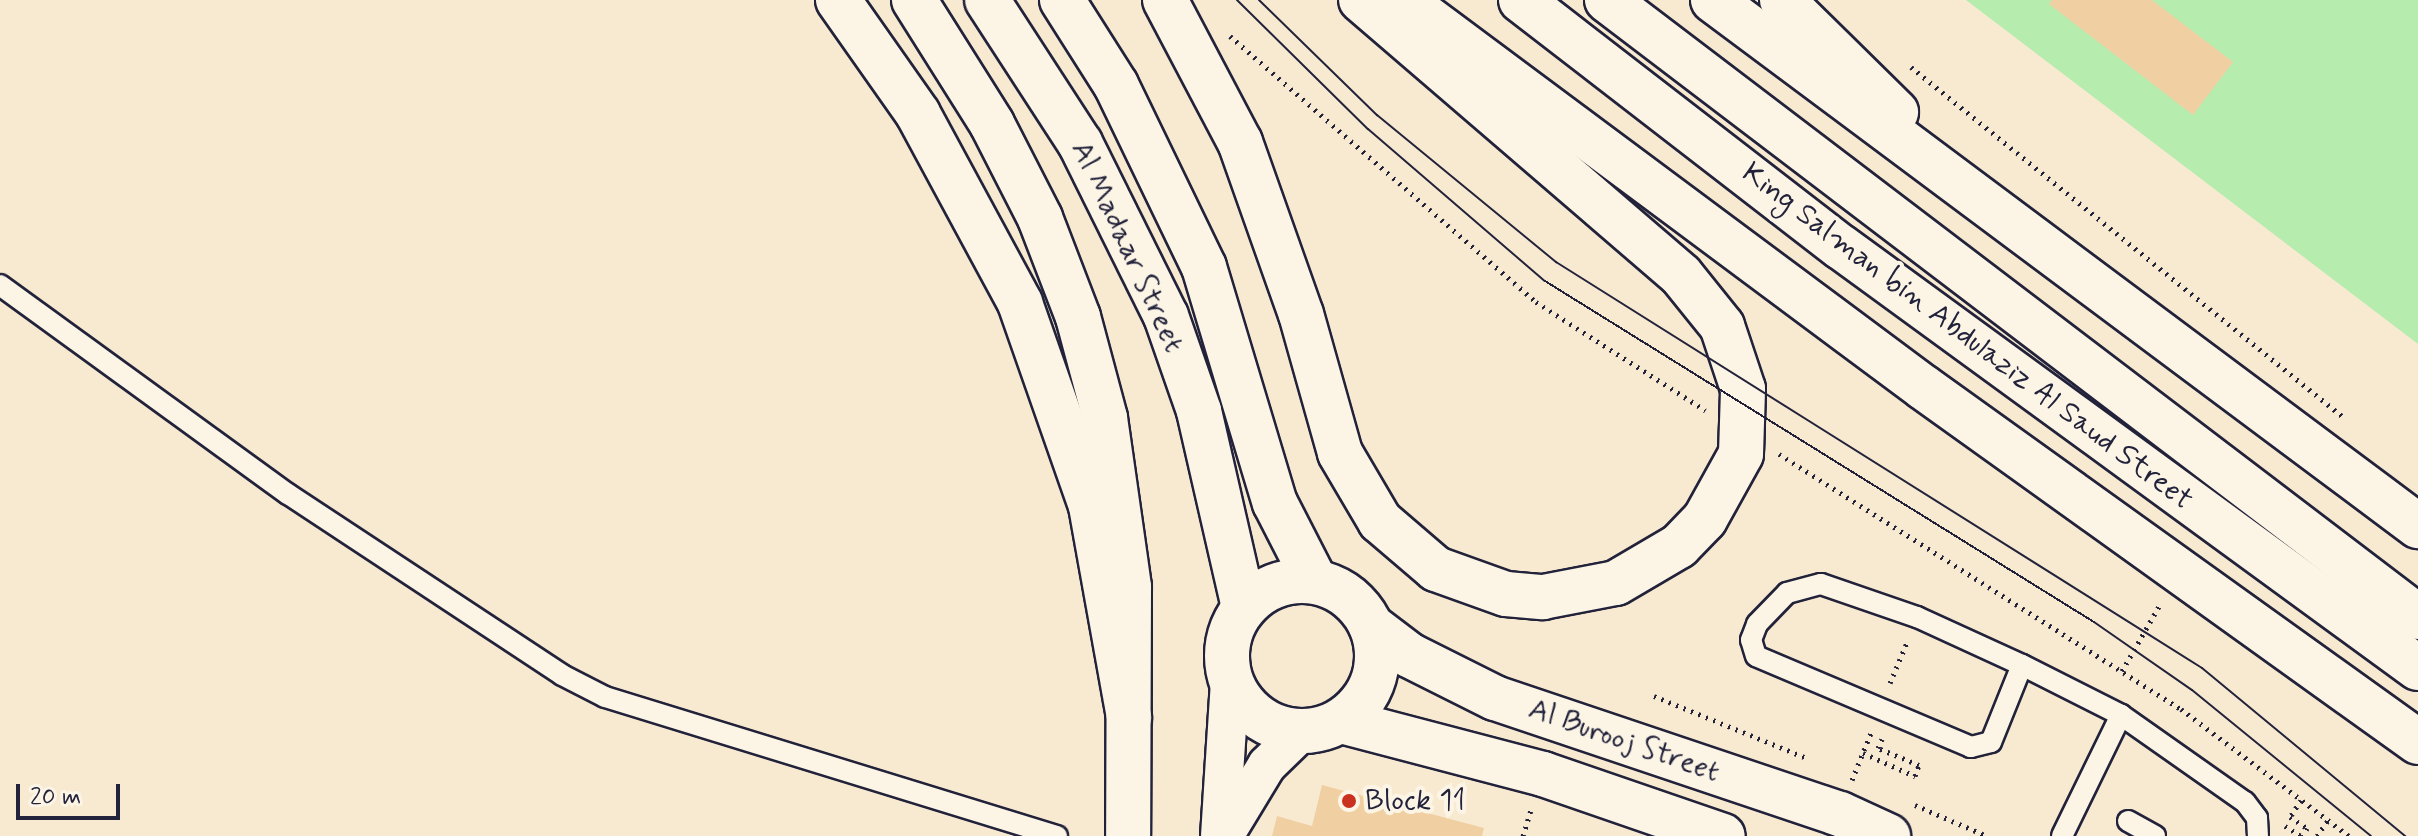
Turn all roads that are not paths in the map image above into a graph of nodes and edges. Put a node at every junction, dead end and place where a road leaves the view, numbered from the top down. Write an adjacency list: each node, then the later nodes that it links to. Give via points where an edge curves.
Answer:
1 (838, 0): 23 (main road, via 918,114 1020,303 1091,506)
2 (987, 0): 16 (main road, Al Madaar Street, via 1080,143 1166,316 1203,425)
3 (1062, 0): 15 (main road, Al Madaar Street, via 1116,85 1204,267 1275,503)
4 (1165, 0): 5 (main road, via 1240,142 1297,299 1340,453 1380,521 1436,569 1470,584 1543,597 1580,593 1649,567 1697,528 1726,488 1745,422 1735,356 1704,298)
5 (1361, 0)
6 (1403, 0): 25 (main road)
7 (1521, 0): 20 (main road, King Salman bin Abdulaziz Al Saud Street, via 1841,247)
8 (1607, 0): 17 (main road)
9 (1713, 0): 12 (main road)
10 (1782, 0): 12 (main road)
11 (925, 18): 23 (main road, via 1026,191 1078,317 1105,418 1123,522)
12 (1960, 181): 14 (main road)
13 (0, 285): 27 (lane, via 288,494 562,675 605,697)
14 (2418, 526)
15 (1315, 581): 16 (main road, via 1289,581); 18 (main road, via 1358,605)
16 (1244, 607): 21 (main road, via 1227,642)
17 (2418, 617)
18 (1371, 626): 24 (main road, via 1377,647 1370,689); 31 (main road, Al Burooj Street, via 1409,655 1495,698 1840,814)
19 (2022, 665): 19 (lane, via 1917,617 1821,584 1787,593 1757,624 1751,640 1756,656 1770,666 1971,747 1985,746); 22 (lane)
20 (2418, 668)
21 (1230, 682): 24 (main road, via 1258,718); 29 (street)
22 (2121, 715): 32 (lane); 34 (lane, via 2245,802 2257,818)
23 (1129, 718): 28 (main road)
24 (1321, 726): 29 (street, via 1267,765); 30 (main road, Al Burooj Street, via 1543,774)
25 (2418, 742)
26 (2128, 821): 33 (lane)
27 (1057, 836)
28 (1128, 836)
29 (1222, 836)
30 (1723, 836)
31 (1888, 836)
32 (2062, 836)
33 (2155, 836)
34 (2258, 836)

